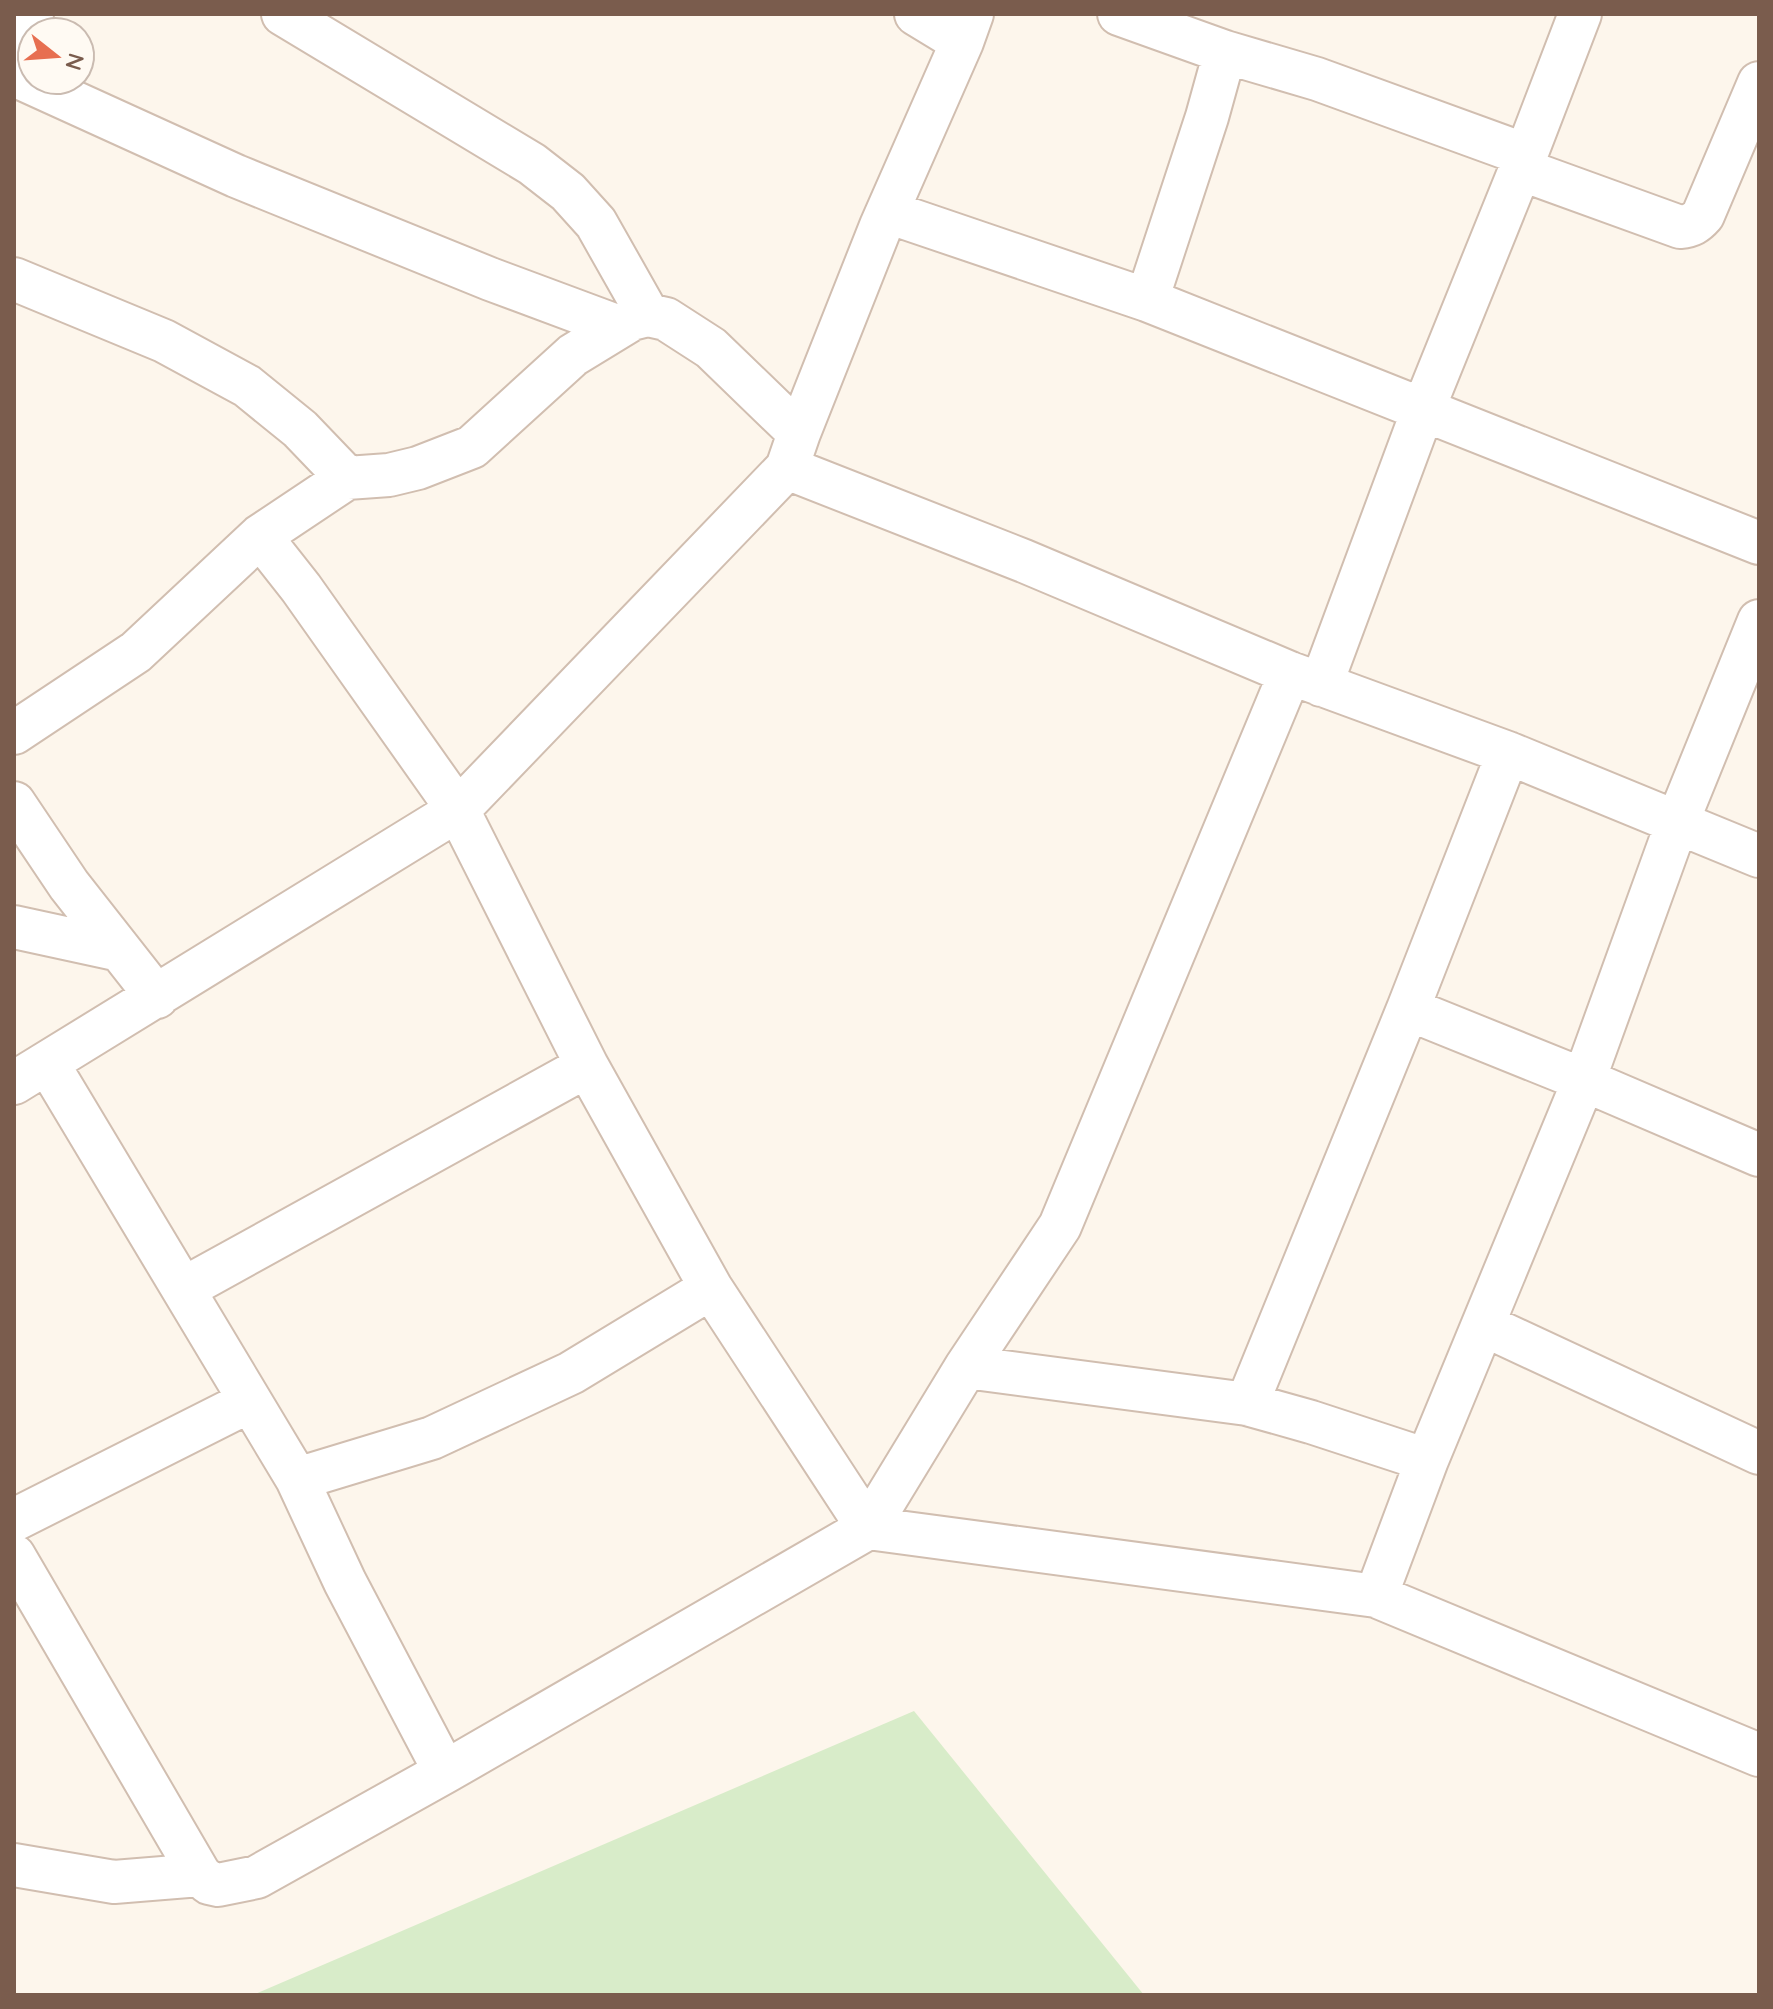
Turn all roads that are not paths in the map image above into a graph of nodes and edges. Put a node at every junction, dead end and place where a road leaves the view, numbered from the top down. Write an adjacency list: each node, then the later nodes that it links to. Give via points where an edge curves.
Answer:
1 (32, 14): 7 (street)
2 (283, 14): 15 (street, via 532,164 568,192 596,223)
3 (916, 14): 6 (street)
4 (1119, 14): 8 (street)
5 (1580, 14): 11 (street)
6 (967, 28): 12 (street)
7 (14, 44)
8 (1225, 52): 11 (street, via 1317,79); 14 (street)
9 (14, 75): 15 (street, via 236,176 490,279)
10 (1759, 83): 11 (street, via 1703,215 1689,226 1680,227)
11 (1523, 162): 16 (street)
12 (888, 212): 14 (street); 17 (street)
13 (14, 279): 18 (street, via 164,341 247,386 300,429)
14 (1147, 300): 16 (street)
15 (634, 321): 17 (street, via 666,319 711,348); 18 (street, via 573,355 472,447 418,468)
16 (1423, 410): 20 (street); 22 (street)
17 (793, 450): 22 (street, via 1024,561); 26 (street)
18 (347, 478): 19 (street)
19 (260, 536): 23 (street, via 136,652); 26 (street)
20 (1759, 543)
21 (1759, 621): 27 (street)
22 (1306, 679): 24 (street); 40 (street, via 1060,1226)
23 (14, 733)
24 (1508, 753): 27 (street); 32 (street)
25 (14, 803): 30 (street)
26 (458, 810): 31 (street); 33 (street)
27 (1677, 823): 28 (street); 35 (street)
28 (1759, 856)
29 (14, 927): 30 (street)
30 (120, 950): 31 (street)
31 (157, 997): 34 (street)
32 (1408, 1009): 35 (street); 42 (street)
33 (587, 1066): 37 (street); 38 (street)
34 (31, 1073): 38 (street)
35 (1584, 1080): 36 (street); 39 (street)
36 (1759, 1155)
37 (711, 1288): 45 (street, via 571,1373 446,1432); 47 (street)
38 (183, 1289): 41 (street)
39 (1484, 1325): 43 (street); 44 (street)
40 (966, 1367): 42 (street); 47 (street)
41 (250, 1401): 45 (street); 46 (street)
42 (1247, 1404): 44 (street)
43 (1759, 1453)
44 (1427, 1460): 49 (street)
45 (297, 1479): 51 (street)
46 (14, 1520)
47 (868, 1528): 49 (street); 51 (street)
48 (14, 1556): 53 (street)
49 (1376, 1596): 50 (street)
50 (1759, 1755)
51 (445, 1772): 53 (street, via 257,1877 218,1885)
52 (14, 1865): 53 (street, via 114,1882)
53 (200, 1875)

